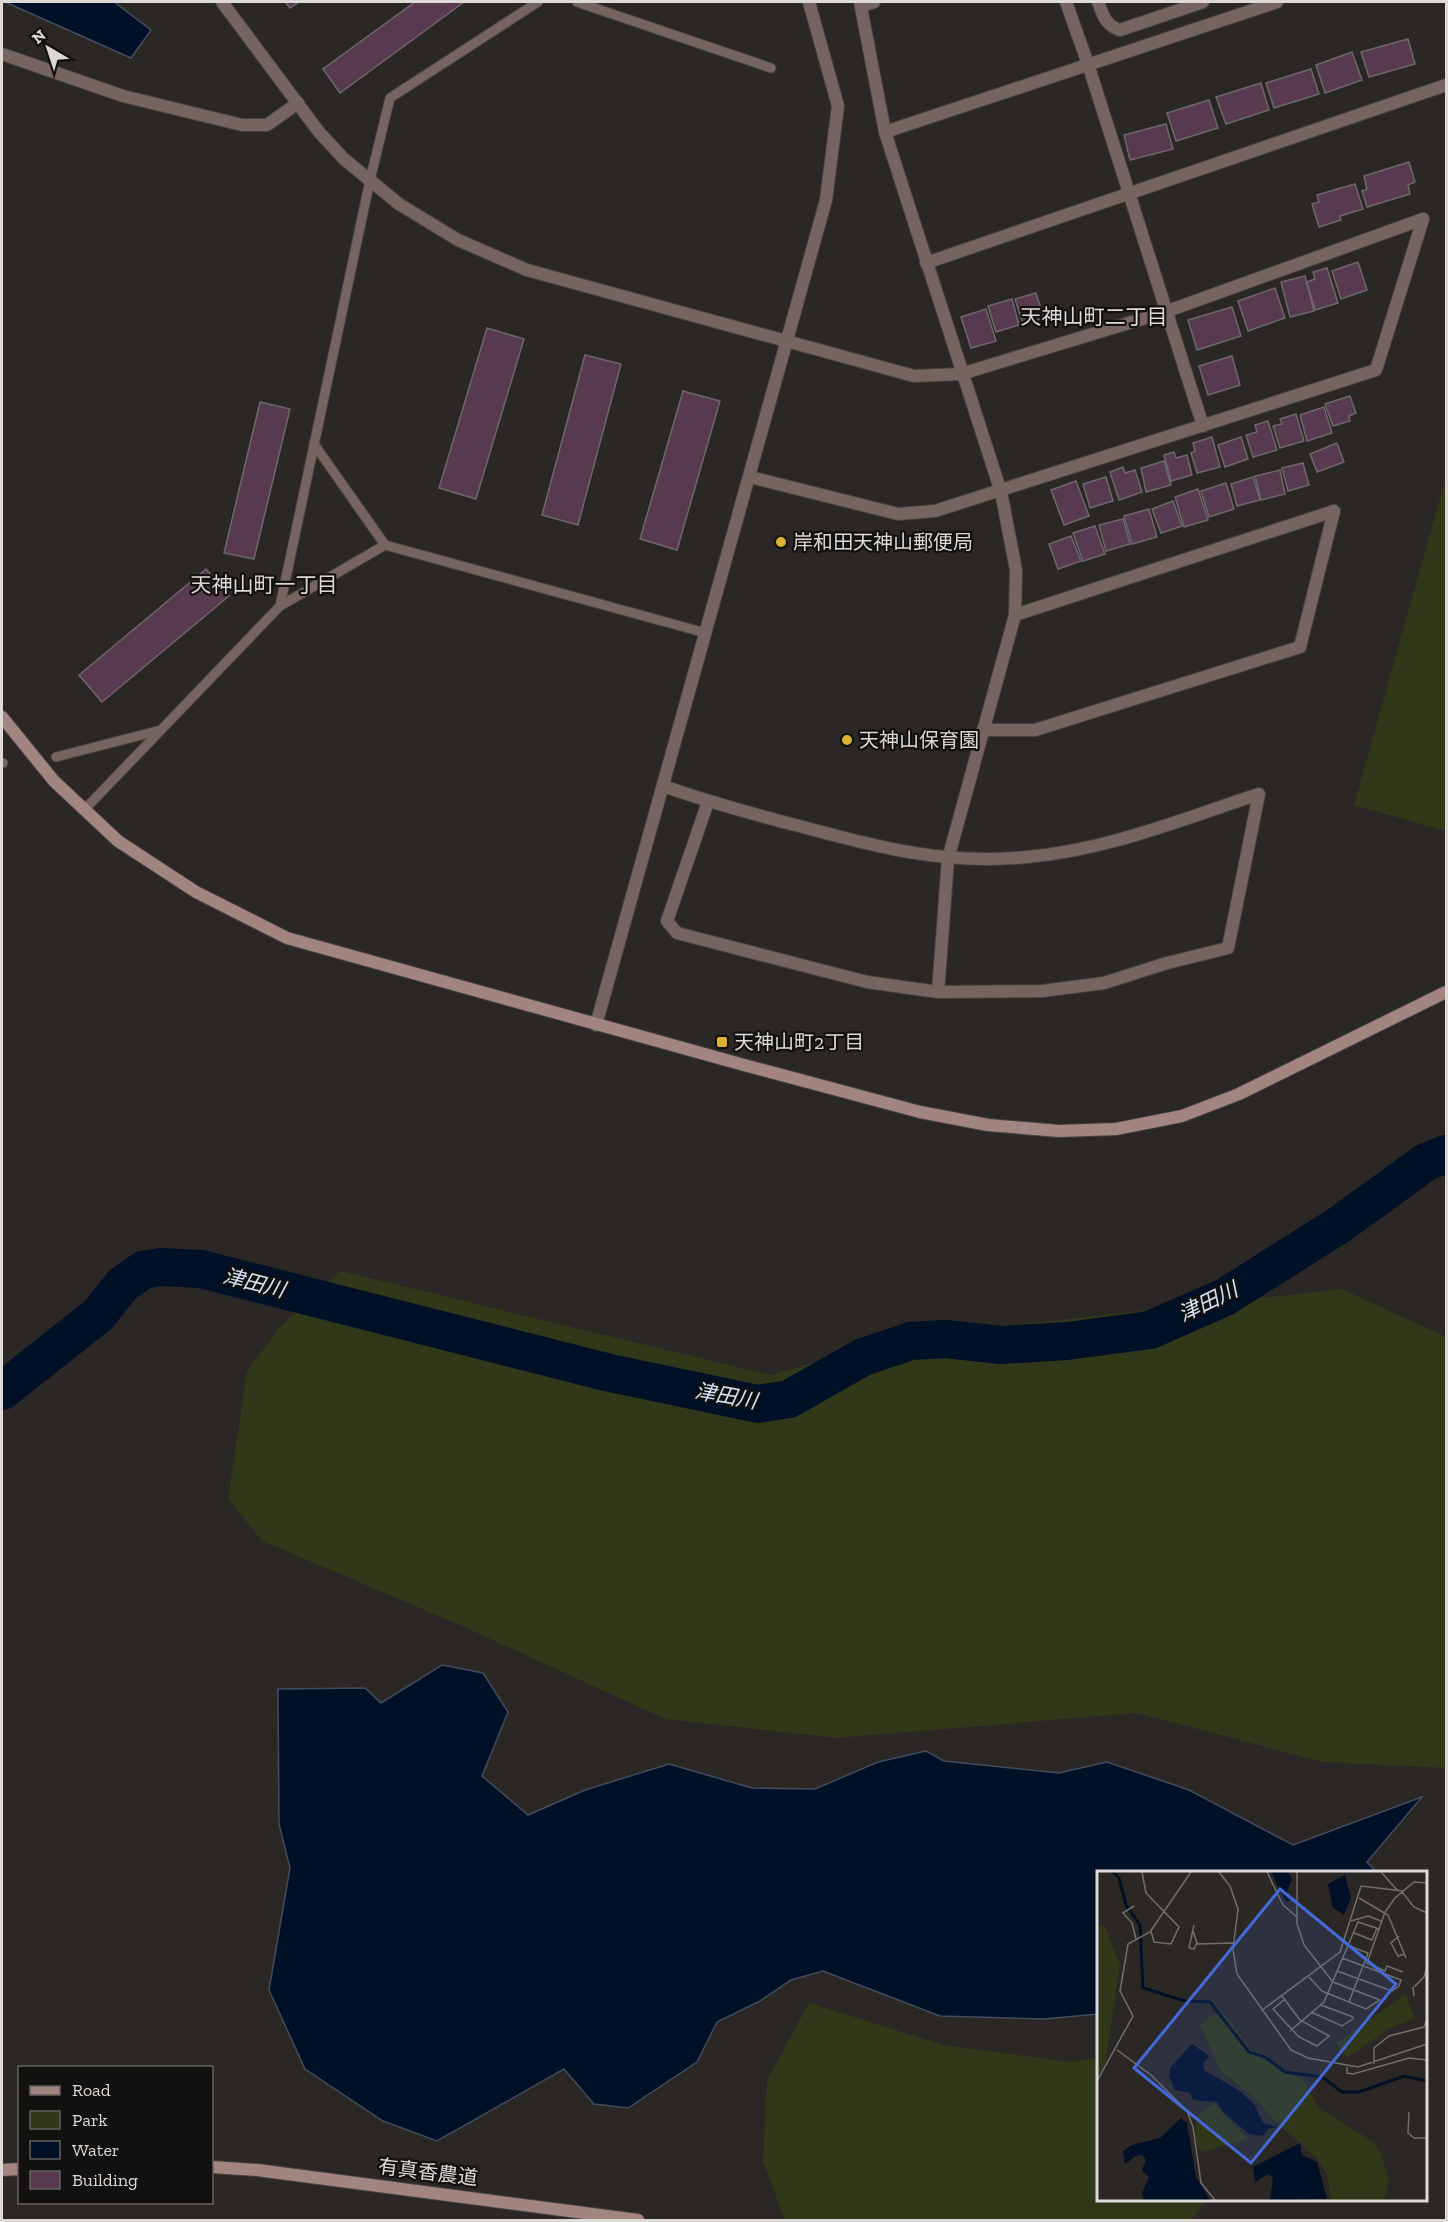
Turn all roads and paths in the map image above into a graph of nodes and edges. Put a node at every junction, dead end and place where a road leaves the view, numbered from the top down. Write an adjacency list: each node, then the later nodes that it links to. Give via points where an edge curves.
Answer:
1 (222, 2): 15 (street)
2 (538, 2): 17 (lane, via 390,98)
3 (577, 2): 13 (lane)
4 (809, 2): 21 (street, via 838,106 826,200)
5 (874, 2): 10 (street)
6 (1066, 2): 12 (street)
7 (1098, 2): 8 (street, via 1104,20 1120,30)
8 (1203, 2)
9 (1277, 2): 12 (street)
10 (860, 4): 16 (street)
11 (2, 54): 15 (street, via 123,96 242,125 267,125)
12 (1088, 64): 16 (street); 18 (street)
13 (771, 68)
14 (1446, 85): 18 (street)
15 (298, 103): 17 (street, via 344,159)
16 (885, 132): 19 (street)
17 (370, 180): 21 (street, via 399,204 458,240 526,270); 24 (lane)
18 (1129, 193): 19 (street); 20 (street)
19 (926, 263): 22 (street)
20 (1165, 312): 22 (street); 23 (street); 23 (street, via 1423,219 1376,370)
21 (788, 343): 22 (street, via 914,376); 25 (street)
22 (961, 374): 26 (street)
23 (1203, 426): 26 (street)
24 (314, 444): 27 (lane); 28 (lane)
25 (750, 477): 26 (street, via 898,514 935,511); 30 (street)
26 (1001, 492): 29 (street, via 1016,570)
27 (385, 545): 28 (lane); 30 (lane)
28 (280, 606): 32 (lane)
29 (1015, 615): 33 (street); 33 (street, via 1334,511 1300,647 1035,730)
30 (706, 633): 35 (street)
31 (2, 717): 37 (street, via 54,781)
32 (161, 730): 34 (lane); 37 (lane)
33 (983, 730): 38 (street)
34 (56, 757)
35 (663, 786): 36 (street); 41 (street)
36 (708, 802): 38 (street, via 871,845); 39 (street, via 666,921 677,933 867,982)
37 (84, 810): 41 (street, via 118,841 196,892 287,938)
38 (948, 860): 39 (street); 39 (street, via 1027,857 1101,845 1259,794 1228,948 1104,984 1042,992)
39 (938, 992)
40 (1446, 992): 41 (street, via 1239,1094 1182,1116 1116,1129 1059,1131 988,1125 920,1112)
41 (596, 1025)
42 (213, 2167): 45 (street, 有真香農道, via 269,2171)
43 (18, 2169): 44 (street)
44 (2, 2170)
45 (638, 2220)

